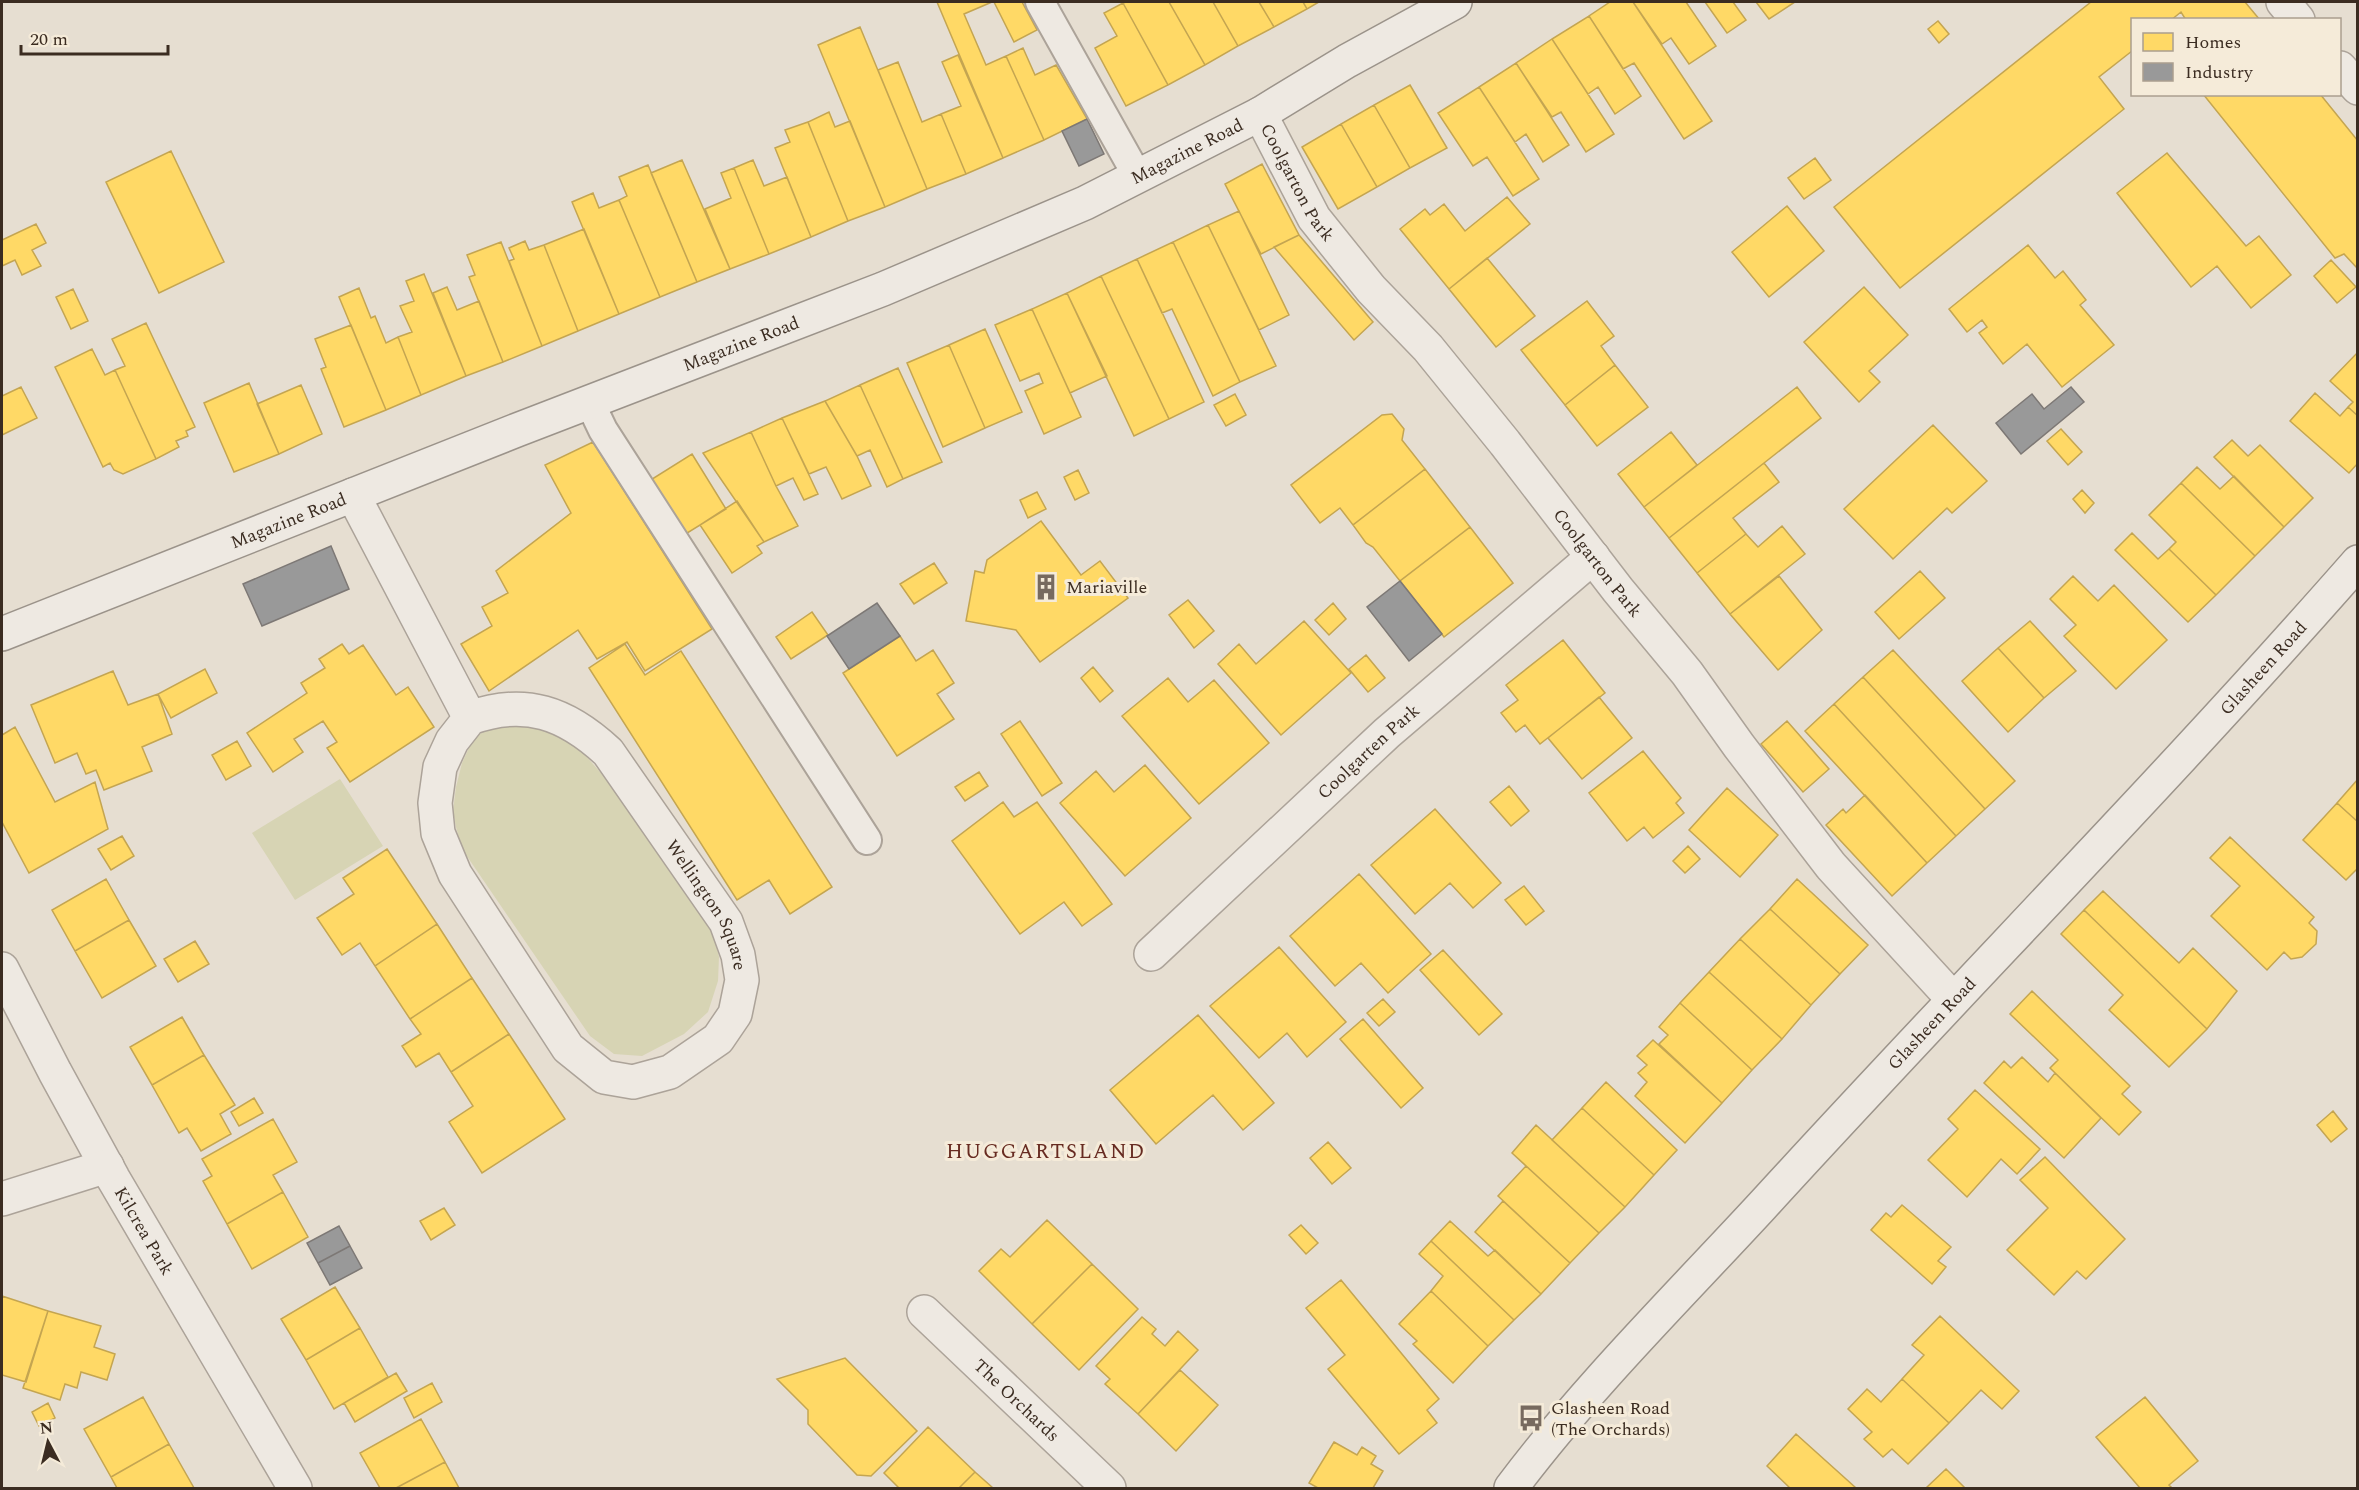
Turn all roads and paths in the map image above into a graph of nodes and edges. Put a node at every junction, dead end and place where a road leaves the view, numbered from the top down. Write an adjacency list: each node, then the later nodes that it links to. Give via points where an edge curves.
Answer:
1 (1040, 2): 8 (lane)
2 (1455, 2): 7 (street, Magazine Road)
3 (2283, 2): 4 (street)
4 (2296, 18)
5 (2341, 69): 6 (street)
6 (2358, 88)
7 (1260, 114): 8 (street, Magazine Road); 11 (street, Coolgarton Park, via 1314,218 1371,289 1428,348)
8 (1138, 177): 9 (street, Magazine Road, via 883,289)
9 (590, 403): 10 (street, Magazine Road); 15 (lane, via 603,430)
10 (353, 495): 13 (street, Magazine Road); 14 (street)
11 (1593, 557): 16 (street, Coolgarten Park, via 1387,733); 18 (street, Coolgarton Park, via 1687,673 1831,866)
12 (2358, 562): 18 (street, Glasheen Road, via 2152,789)
13 (2, 634)
14 (470, 718): 14 (street, Wellington Square, via 452,741 440,767 435,803 438,833 455,874 568,1048 604,1077 633,1082 670,1072 718,1039 735,1014 742,980 726,922 608,752 588,734 550,713 491,710)
15 (867, 840)
16 (1151, 954)
17 (2, 969): 19 (street, Kilcrea Park)
18 (1953, 999): 24 (street, Glasheen Road, via 1606,1373)
19 (107, 1166): 20 (street); 22 (street, Kilcrea Park)
20 (2, 1199)
21 (924, 1312): 23 (street, The Orchards)
22 (295, 1488)
23 (1109, 1488)
24 (1511, 1488)

